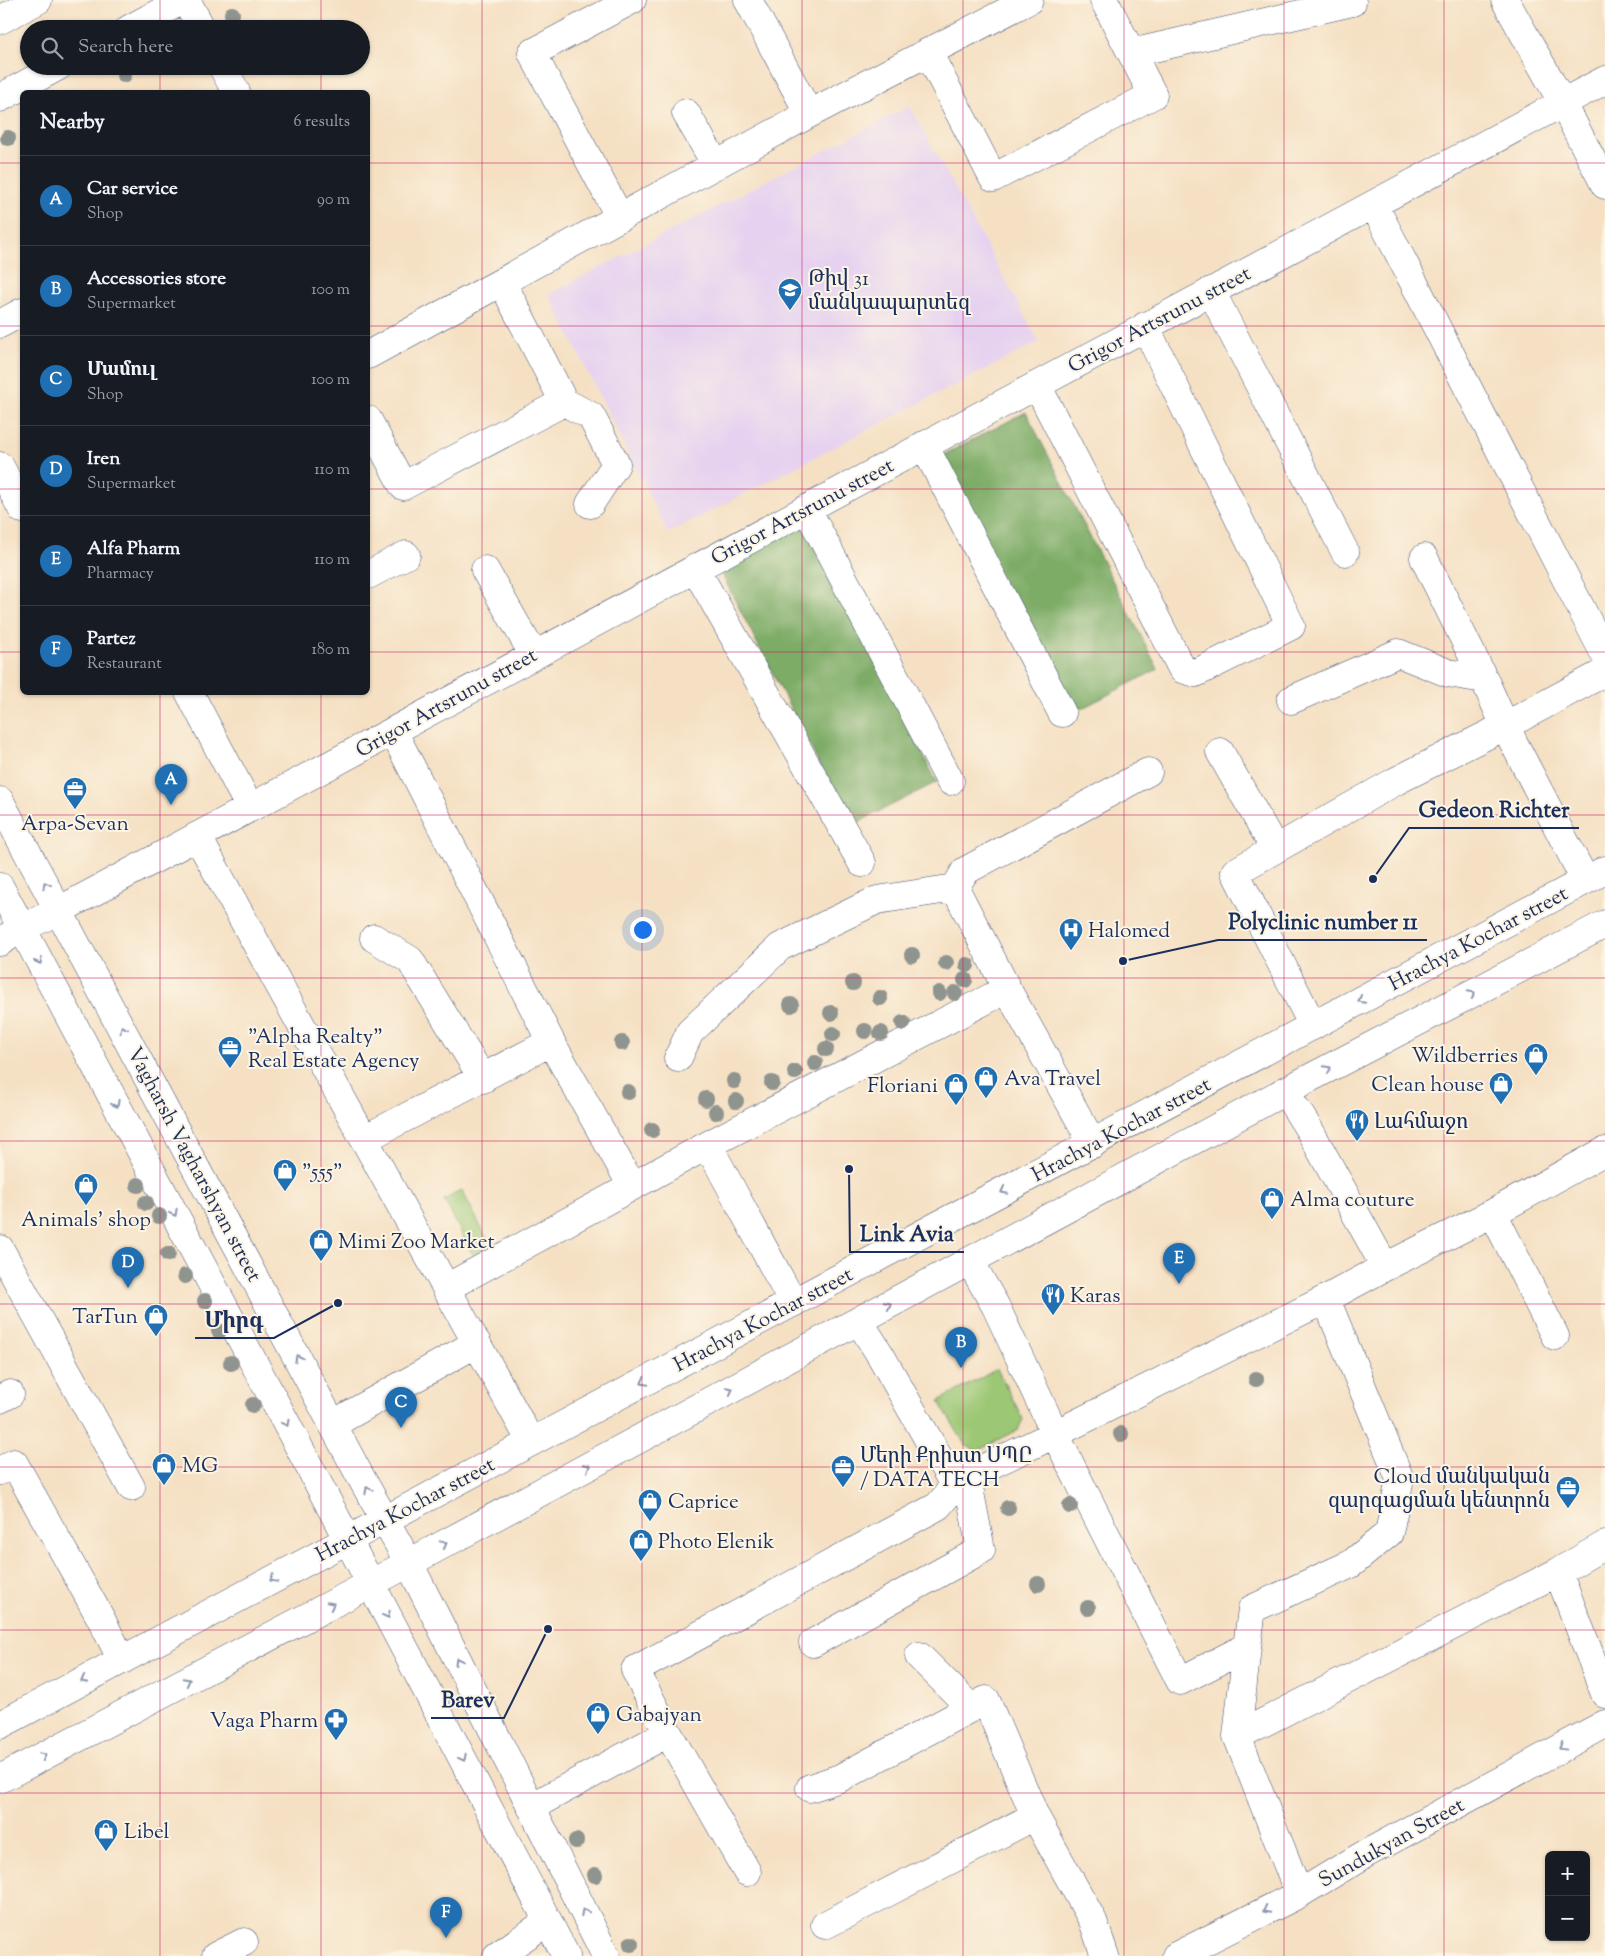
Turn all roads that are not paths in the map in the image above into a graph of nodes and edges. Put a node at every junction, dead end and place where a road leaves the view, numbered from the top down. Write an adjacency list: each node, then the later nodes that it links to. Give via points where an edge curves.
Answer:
1 (38, 0): 10 (main road)
2 (185, 0): 11 (main road); 12 (main road)
3 (632, 0): 26 (main road, via 532,53)
4 (748, 0): 22 (main road)
5 (1029, 0): 9 (main road)
6 (1104, 0): 14 (main road)
7 (1505, 0): 20 (main road)
8 (1352, 2): 14 (main road)
9 (998, 7): 13 (main road)
10 (0, 20)
11 (146, 20)
12 (197, 20)
13 (928, 52): 14 (main road, via 993,178 1154,95); 22 (main road)
14 (1132, 53)
15 (42, 75): 19 (main road)
16 (227, 75): 18 (main road)
17 (1605, 80): 20 (main road, Grigor Artsrunu street)
18 (235, 90)
19 (0, 98)
20 (1562, 102): 24 (main road); 25 (main road, Grigor Artsrunu street)
21 (686, 113): 23 (main road)
22 (809, 114): 23 (main road)
23 (716, 165): 26 (main road)
24 (1605, 184)
25 (1374, 205): 28 (main road, Grigor Artsrunu street); 48 (main road)
26 (619, 216): 27 (main road)
27 (502, 282): 32 (main road); 34 (main road)
28 (1211, 291): 31 (main road, Grigor Artsrunu street); 41 (main road)
29 (20, 313): 30 (main road)
30 (0, 324)
31 (1145, 326): 33 (main road, Grigor Artsrunu street); 33 (main road, via 1291,626 1196,673 1182,669)
32 (370, 349)
33 (1037, 385): 36 (main road, Grigor Artsrunu street)
34 (564, 402): 35 (main road, via 403,486); 38 (main road, via 591,416 616,464)
35 (370, 424)
36 (924, 446): 40 (main road, Grigor Artsrunu street); 53 (main road)
37 (0, 466): 39 (main road)
38 (590, 504)
39 (20, 505)
40 (807, 509): 44 (main road, Grigor Artsrunu street); 58 (main road)
41 (1345, 552)
42 (406, 555): 46 (main road)
43 (1424, 558): 50 (main road)
44 (695, 568): 47 (main road, Grigor Artsrunu street); 63 (main road)
45 (485, 570): 47 (main road)
46 (370, 574)
47 (533, 654): 55 (main road, Grigor Artsrunu street)
48 (1605, 654)
49 (1605, 672): 54 (main road)
50 (1484, 679): 52 (main road, via 1448,673 1398,653); 54 (main road)
51 (191, 695): 60 (main road)
52 (1291, 700)
53 (1062, 712)
54 (1505, 726): 62 (main road, via 1396,780); 64 (main road)
55 (393, 731): 60 (main road, Grigor Artsrunu street); 73 (main road)
56 (1220, 752): 62 (main road)
57 (1148, 772): 66 (main road, via 965,871)
58 (950, 781)
59 (0, 801): 67 (main road, Vagharsh Vagharshyan street, one-way to 59)
60 (250, 808): 61 (main road, Grigor Artsrunu street)
61 (197, 836): 67 (main road, Grigor Artsrunu street); 77 (main road)
62 (1275, 848): 72 (main road, via 1235,872)
63 (862, 863)
64 (1595, 875): 72 (main road, Hrachya Kochar street, one-way to 72)
65 (0, 887): 69 (main road, Vagharsh Vagharshyan street)
66 (955, 888): 71 (main road); 74 (main road, via 877,900 780,947 690,1032)
67 (60, 910): 69 (main road, Grigor Artsrunu street); 92 (main road, Vagharsh Vagharshyan street, one-way to 67)
68 (1605, 924): 76 (main road, Hrachya Kochar street, one-way to 68)
69 (11, 935): 99 (main road, Vagharsh Vagharshyan street, one-way to 99)
70 (374, 938): 75 (main road, via 410,960)
71 (1007, 989): 78 (main road); 79 (main road)
72 (1313, 1026): 78 (main road, Hrachya Kochar street)
73 (551, 1042): 75 (main road); 81 (main road)
74 (678, 1058)
75 (483, 1079): 77 (main road)
76 (1285, 1091): 84 (main road, Hrachya Kochar street); 85 (main road)
77 (364, 1139): 86 (main road)
78 (1093, 1144): 88 (main road, Hrachya Kochar street, one-way to 88)
79 (708, 1145): 81 (main road); 88 (main road)
80 (1605, 1152): 82 (main road)
81 (632, 1186): 86 (main road)
82 (1493, 1213): 85 (main road); 90 (main road)
83 (0, 1249): 97 (main road)
84 (970, 1261): 89 (main road, Hrachya Kochar street, one-way to 84); 93 (main road, via 996,1307)
85 (1386, 1267): 87 (main road)
86 (446, 1288): 91 (main road)
87 (1326, 1299): 93 (main road); 105 (main road, via 1400,1479 1389,1533 1351,1564 1252,1609)
88 (793, 1303): 94 (main road, Hrachya Kochar street, one-way to 94)
89 (859, 1321): 96 (main road); 101 (main road, Hrachya Kochar street, one-way to 89)
90 (1555, 1336)
91 (477, 1343): 92 (main road); 94 (main road)
92 (333, 1424): 98 (main road, Vagharsh Vagharshyan street, one-way to 92)
93 (1055, 1434): 96 (main road); 105 (main road, via 1180,1681)
94 (531, 1442): 98 (main road, Hrachya Kochar street)
95 (0, 1471): 107 (main road, via 14,1463)
96 (960, 1480): 104 (main road, via 981,1550); 112 (main road, via 938,1506 635,1670)
97 (131, 1487)
98 (384, 1520): 99 (main road, Hrachya Kochar street); 101 (main road, Vagharsh Vagharshyan street)
99 (348, 1540): 103 (main road); 107 (main road, Hrachya Kochar street, one-way to 107)
100 (1605, 1545): 102 (main road)
101 (409, 1563): 103 (main road, Hrachya Kochar street); 116 (main road, Vagharsh Vagharshyan street, one-way to 101)
102 (1558, 1572): 108 (main road); 113 (main road)
103 (370, 1584): 114 (main road, Hrachya Kochar street, one-way to 103); 120 (main road, one-way to 120)
104 (813, 1643)
105 (1247, 1647): 113 (main road)
106 (920, 1656): 109 (main road)
107 (122, 1660): 111 (main road, Hrachya Kochar street, one-way to 111)
108 (1605, 1694)
109 (971, 1708): 115 (main road, via 840,1778); 117 (main road, via 986,1700)
110 (1605, 1724): 119 (main road, Sundukyan Street, one-way to 119, via 1360,1857)
111 (0, 1725)
112 (668, 1733): 116 (main road); 118 (main road)
113 (1237, 1736): 119 (main road)
114 (0, 1779)
115 (810, 1788)
116 (531, 1808): 126 (main road, Vagharsh Vagharshyan street, one-way to 116)
117 (1035, 1816): 121 (main road); 127 (main road, via 1093,1921)
118 (747, 1872)
119 (1299, 1894): 128 (main road, Sundukyan Street, one-way to 128)
120 (548, 1921): 124 (main road); 125 (main road)
121 (825, 1925)
122 (244, 1942): 123 (main road)
123 (216, 1956)
124 (497, 1956)
125 (566, 1956)
126 (606, 1956)
127 (1105, 1956)
128 (1176, 1956)

